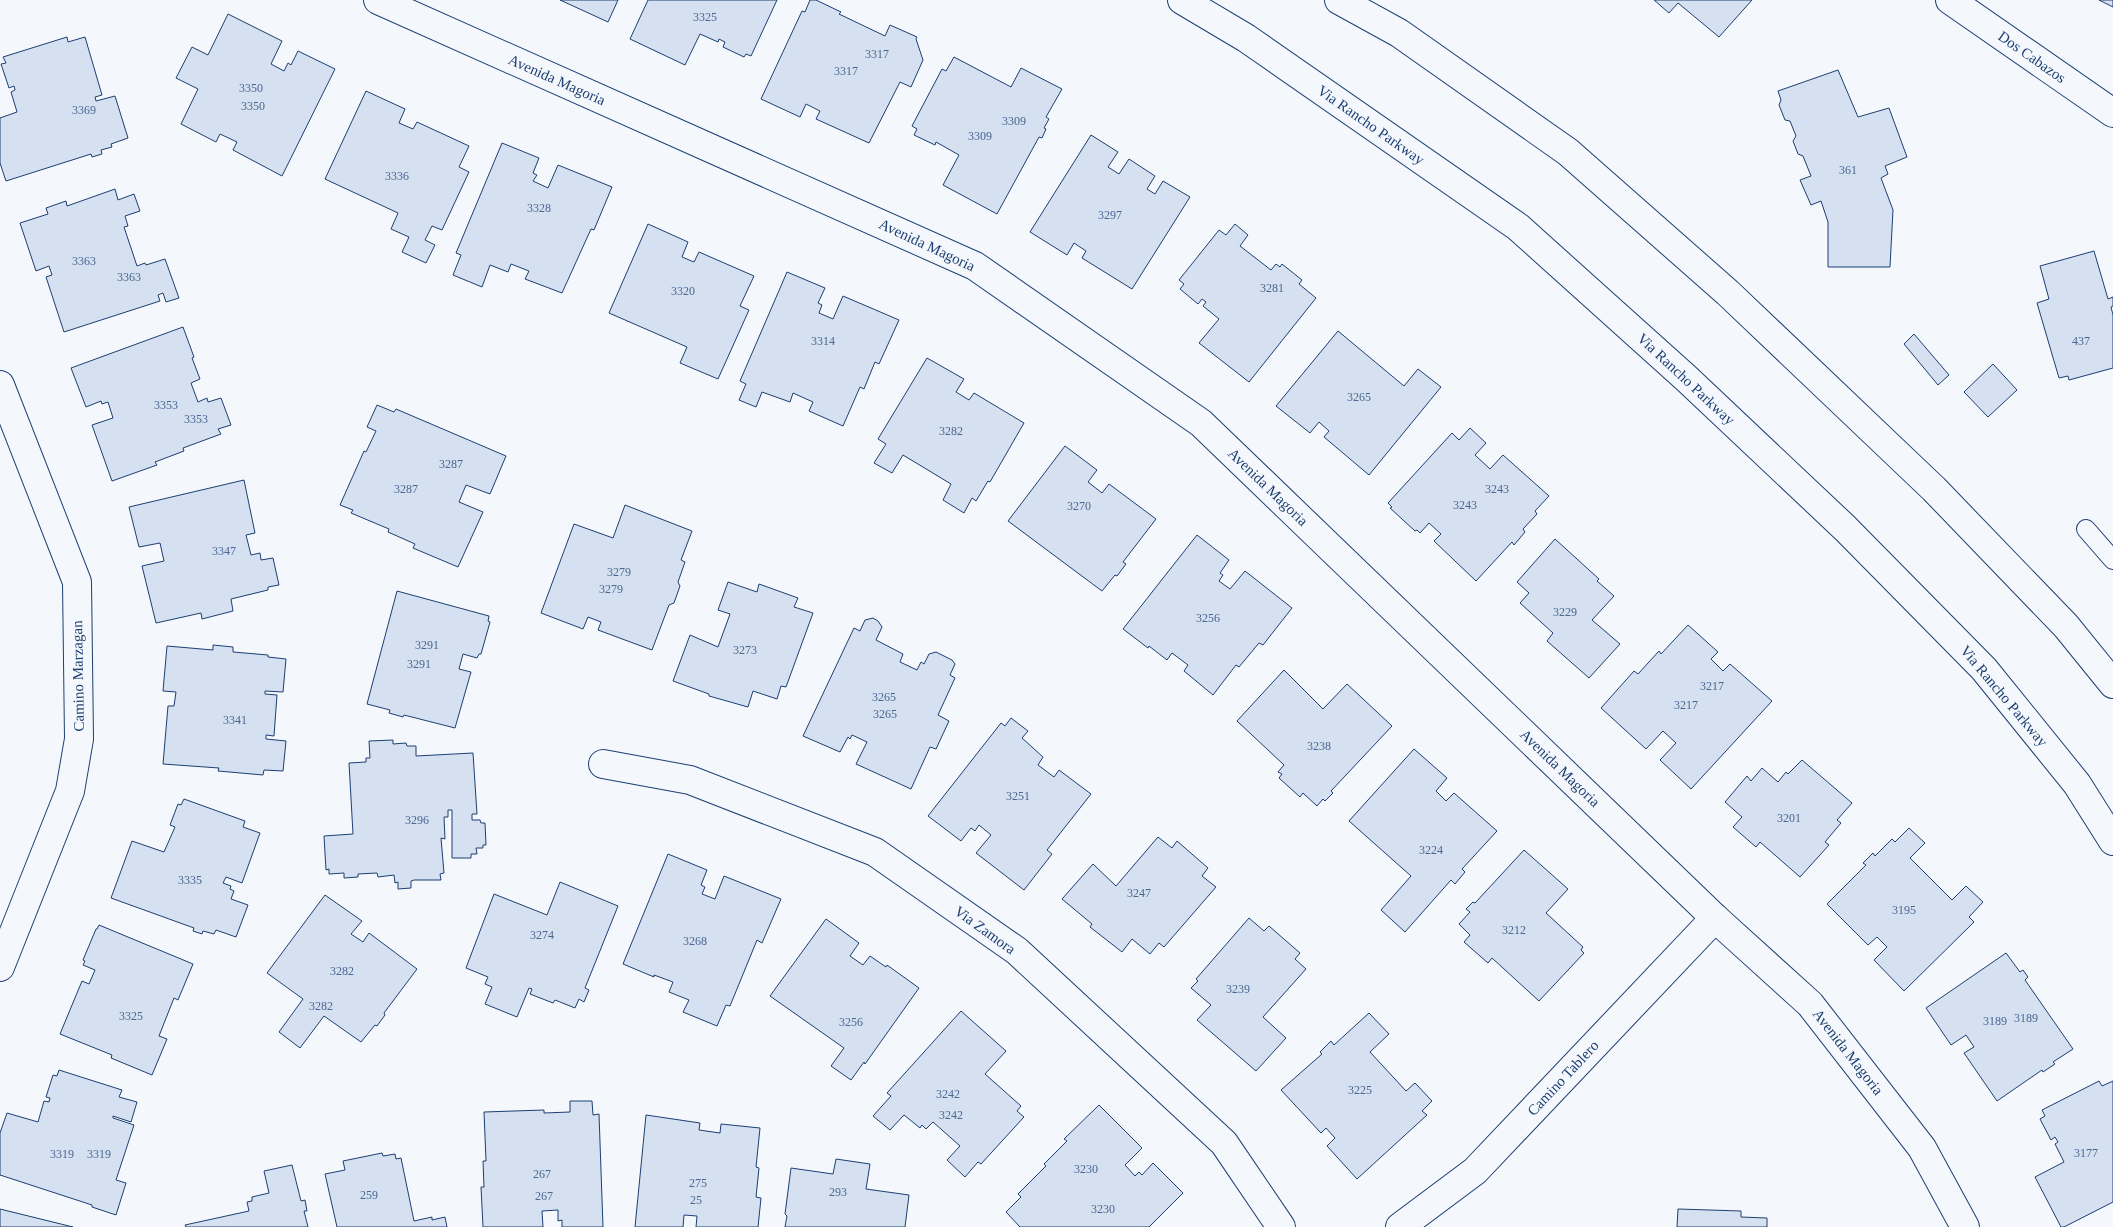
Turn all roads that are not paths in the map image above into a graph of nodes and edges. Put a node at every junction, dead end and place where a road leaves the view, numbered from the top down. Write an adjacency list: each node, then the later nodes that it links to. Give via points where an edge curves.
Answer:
1 (378, 0): 12 (street, Avenida Magoria, via 975,266 1202,423)
2 (1182, 0): 11 (street, Via Rancho Parkway, via 1246,38 1518,227 1686,378 1845,528 1984,669 2077,784)
3 (1339, 0): 9 (street, via 1399,33 1568,152 1699,268 1934,489 2066,626)
4 (1950, 0): 5 (street, Dos Cabazos)
5 (2113, 113)
6 (0, 386): 13 (street, Camino Marzagan, via 76,582 79,739 70,791)
7 (2086, 529): 8 (lane)
8 (2113, 560)
9 (2113, 684)
10 (603, 764): 14 (street, Via Zamora, via 690,780 875,852 1017,952 1224,1143)
11 (2113, 841)
12 (1715, 918): 15 (street, Camino Tablero, via 1475,1171); 16 (street, Avenida Magoria, via 1810,1004 1922,1148)
13 (0, 967)
14 (1282, 1227)
15 (1400, 1227)
16 (1965, 1227)

